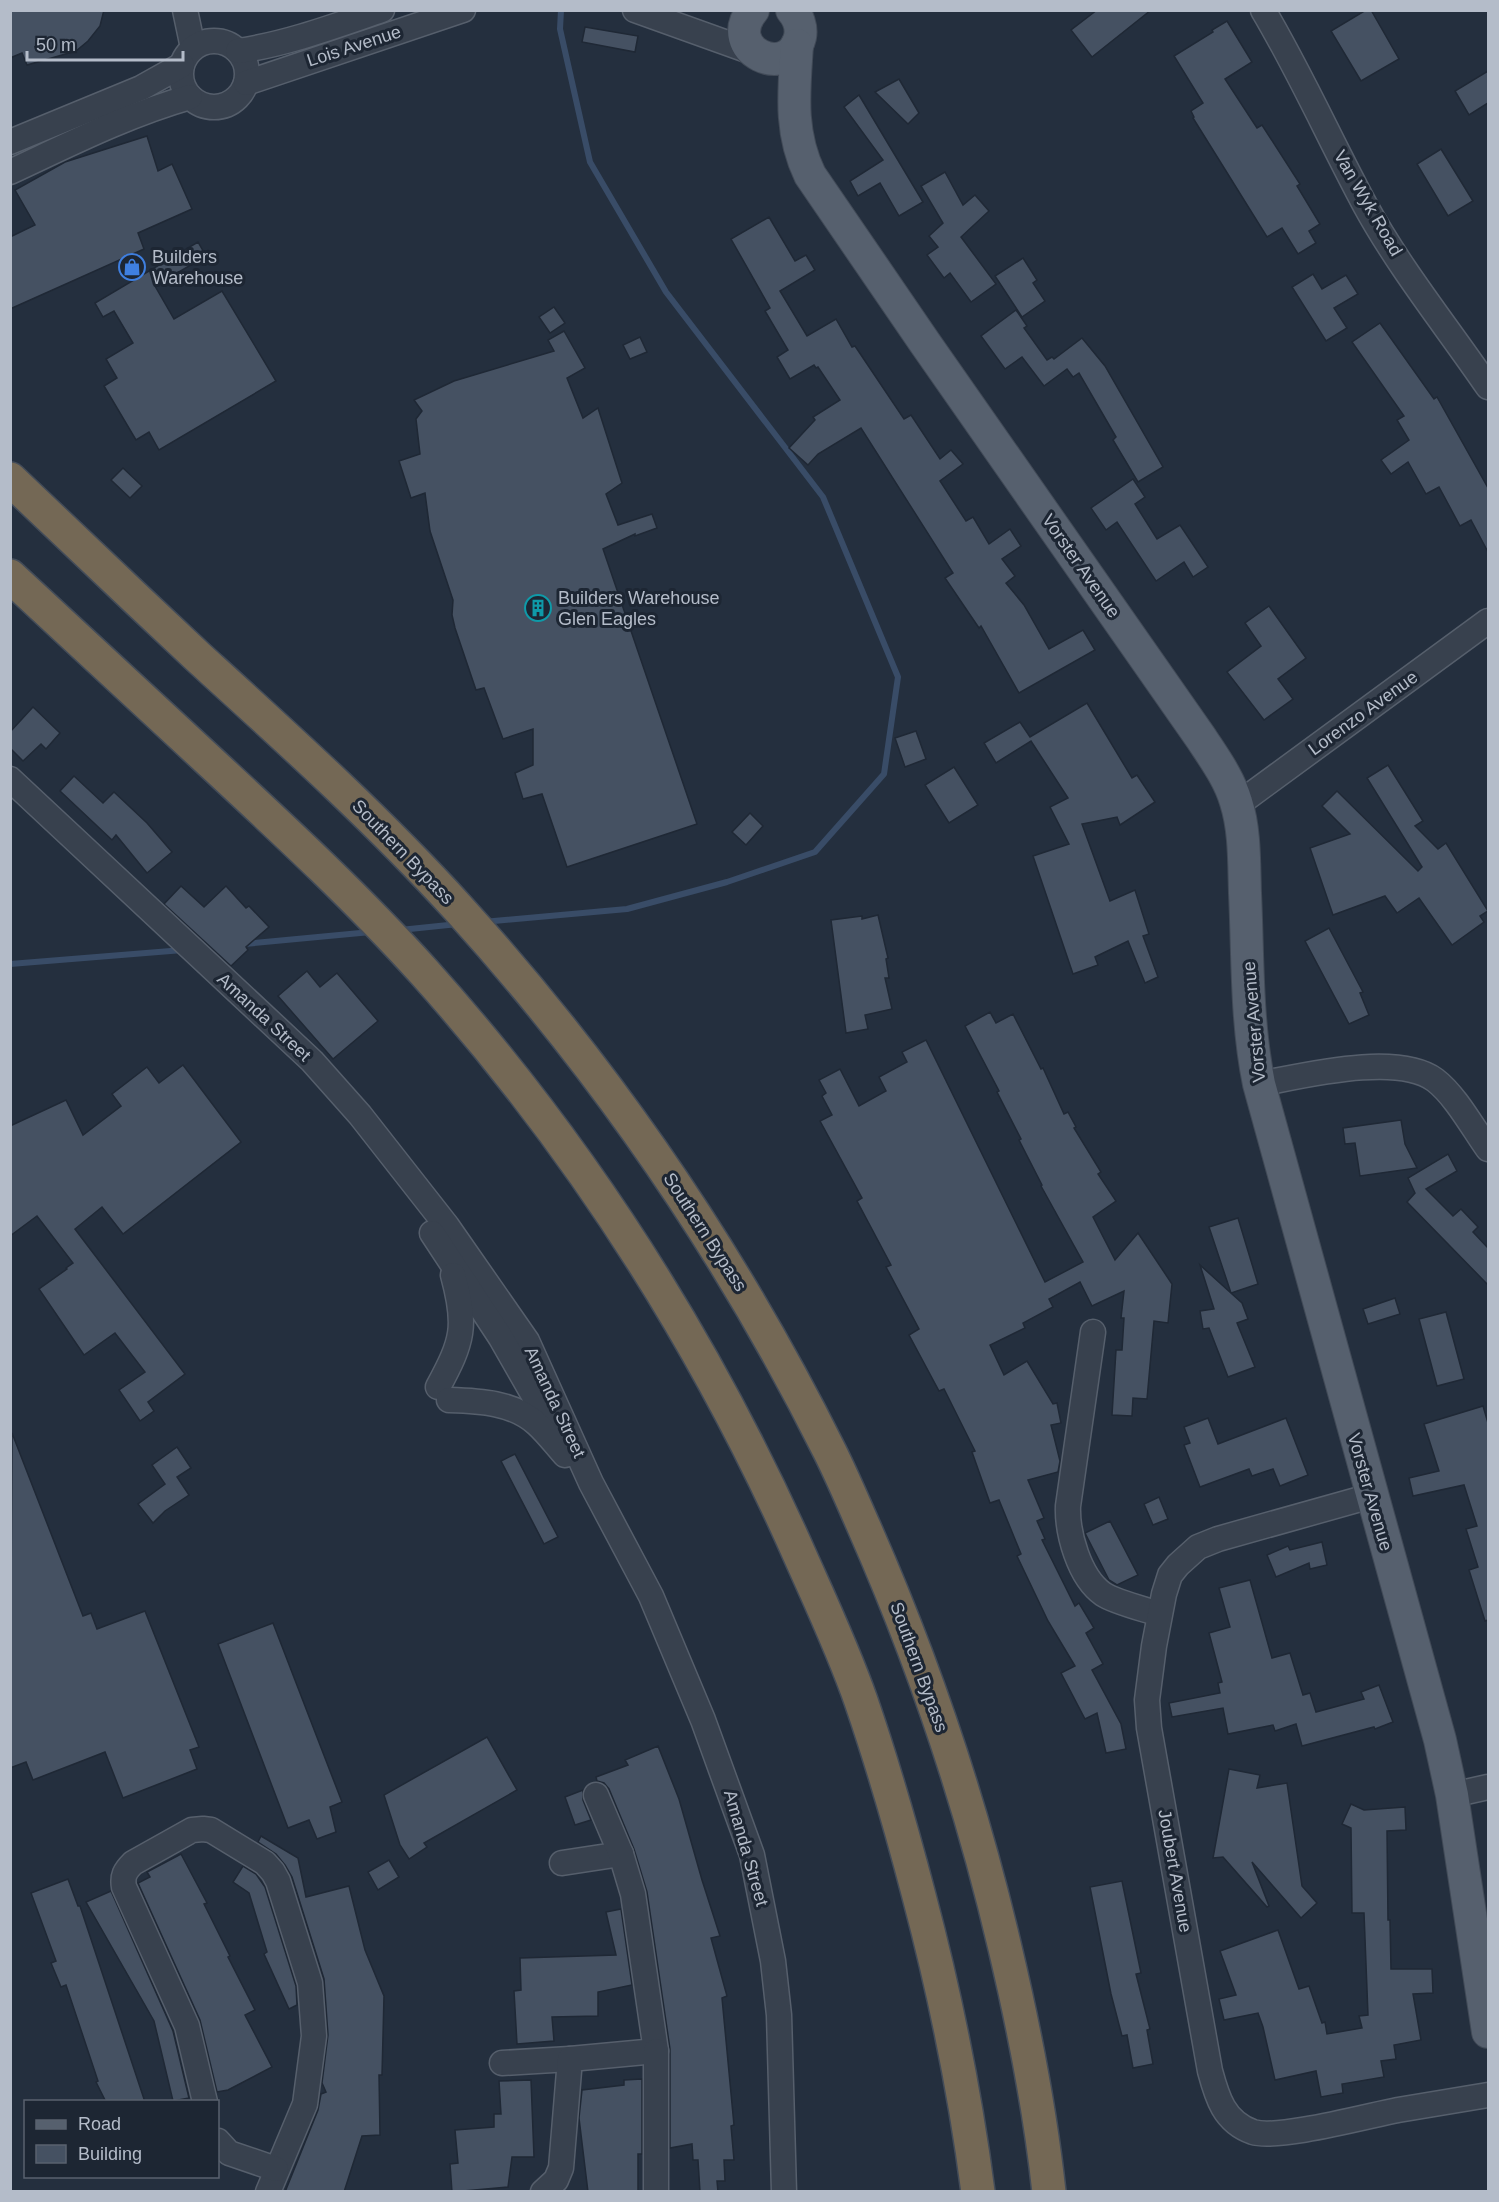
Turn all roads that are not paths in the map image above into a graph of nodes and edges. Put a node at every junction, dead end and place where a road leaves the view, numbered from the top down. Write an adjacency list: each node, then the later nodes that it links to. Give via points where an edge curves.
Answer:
1 (185, 10): 9 (street)
2 (200, 10): 9 (street)
3 (382, 10): 10 (street, Lois Avenue, via 293,40)
4 (464, 10): 12 (street, Lois Avenue)
5 (635, 10): 11 (street)
6 (1263, 10): 17 (street, Van Wyk Road, via 1377,225)
7 (745, 11): 11 (main road, Vorster Avenue, via 748,46)
8 (799, 23): 11 (main road, Vorster Avenue, via 787,55); 14 (main road, Vorster Avenue)
9 (195, 51): 10 (street, Lois Avenue, via 221,41); 13 (street, via 181,76); 15 (street, via 141,87)
10 (238, 51): 12 (street, via 244,60)
11 (760, 56): 14 (main road, Vorster Avenue)
12 (246, 83): 13 (street, Lois Avenue, via 232,101 222,106 200,104)
13 (190, 97): 16 (street, via 120,120)
14 (793, 118): 23 (main road, Vorster Avenue, via 799,149 816,186 1201,738)
15 (10, 142)
16 (10, 172)
17 (1488, 387)
18 (10, 479): 50 (highway, Southern Bypass, via 340,787 457,907 555,1022 639,1133 747,1298 831,1453 882,1566 965,1794 1021,2016)
19 (10, 576): 49 (highway, via 340,885 424,973 505,1068 592,1184 685,1329 722,1392 773,1494 861,1701 901,1828 937,1965 957,2055)
20 (1488, 621): 23 (street, Lorenzo Avenue)
21 (10, 779): 48 (street, Amanda Street, via 312,1061 447,1226 527,1341 591,1483 651,1596 703,1720 752,1855 772,1951 779,2015)
22 (10, 799): 26 (street, Amanda Street, via 299,1068 382,1166)
23 (1237, 805): 24 (main road, Vorster Avenue, via 1250,1018)
24 (1259, 1084): 25 (street, via 1329,1071 1411,1069 1437,1081); 29 (main road, Vorster Avenue)
25 (1488, 1149)
26 (447, 1254): 28 (street, Amanda Street, via 510,1353); 28 (street, via 462,1321 443,1393 512,1409 537,1424)
27 (1093, 1332): 30 (street, via 1068,1506 1072,1542 1092,1584 1103,1594)
28 (566, 1455): 47 (street, Amanda Street, via 649,1616 714,1776 742,1862 765,1989)
29 (1371, 1496): 30 (street, Joubert Avenue, via 1198,1547 1170,1575); 32 (main road, Vorster Avenue)
30 (1159, 1614): 40 (street, Joubert Avenue, via 1149,1676 1149,1728 1210,2071 1224,2111 1251,2131 1273,2134)
31 (1488, 1787): 32 (street)
32 (1452, 1794): 36 (main road, Vorster Avenue)
33 (596, 1795): 34 (street)
34 (621, 1854): 35 (street); 37 (street, via 633,1894)
35 (562, 1863)
36 (1488, 2032)
37 (656, 2050): 38 (street); 46 (street)
38 (570, 2059): 39 (street); 45 (street, via 561,2168 556,2180)
39 (502, 2062)
40 (1488, 2095)
41 (205, 2100): 43 (street, via 187,2026 123,1879 133,1863 197,1829 211,1830 273,1872 285,1898 310,1983 314,2036 305,2104)
42 (219, 2141): 43 (street, via 229,2154)
43 (276, 2169): 44 (street)
44 (268, 2192)
45 (543, 2192)
46 (656, 2192)
47 (772, 2192)
48 (784, 2192)
49 (978, 2192)
50 (1049, 2192)

